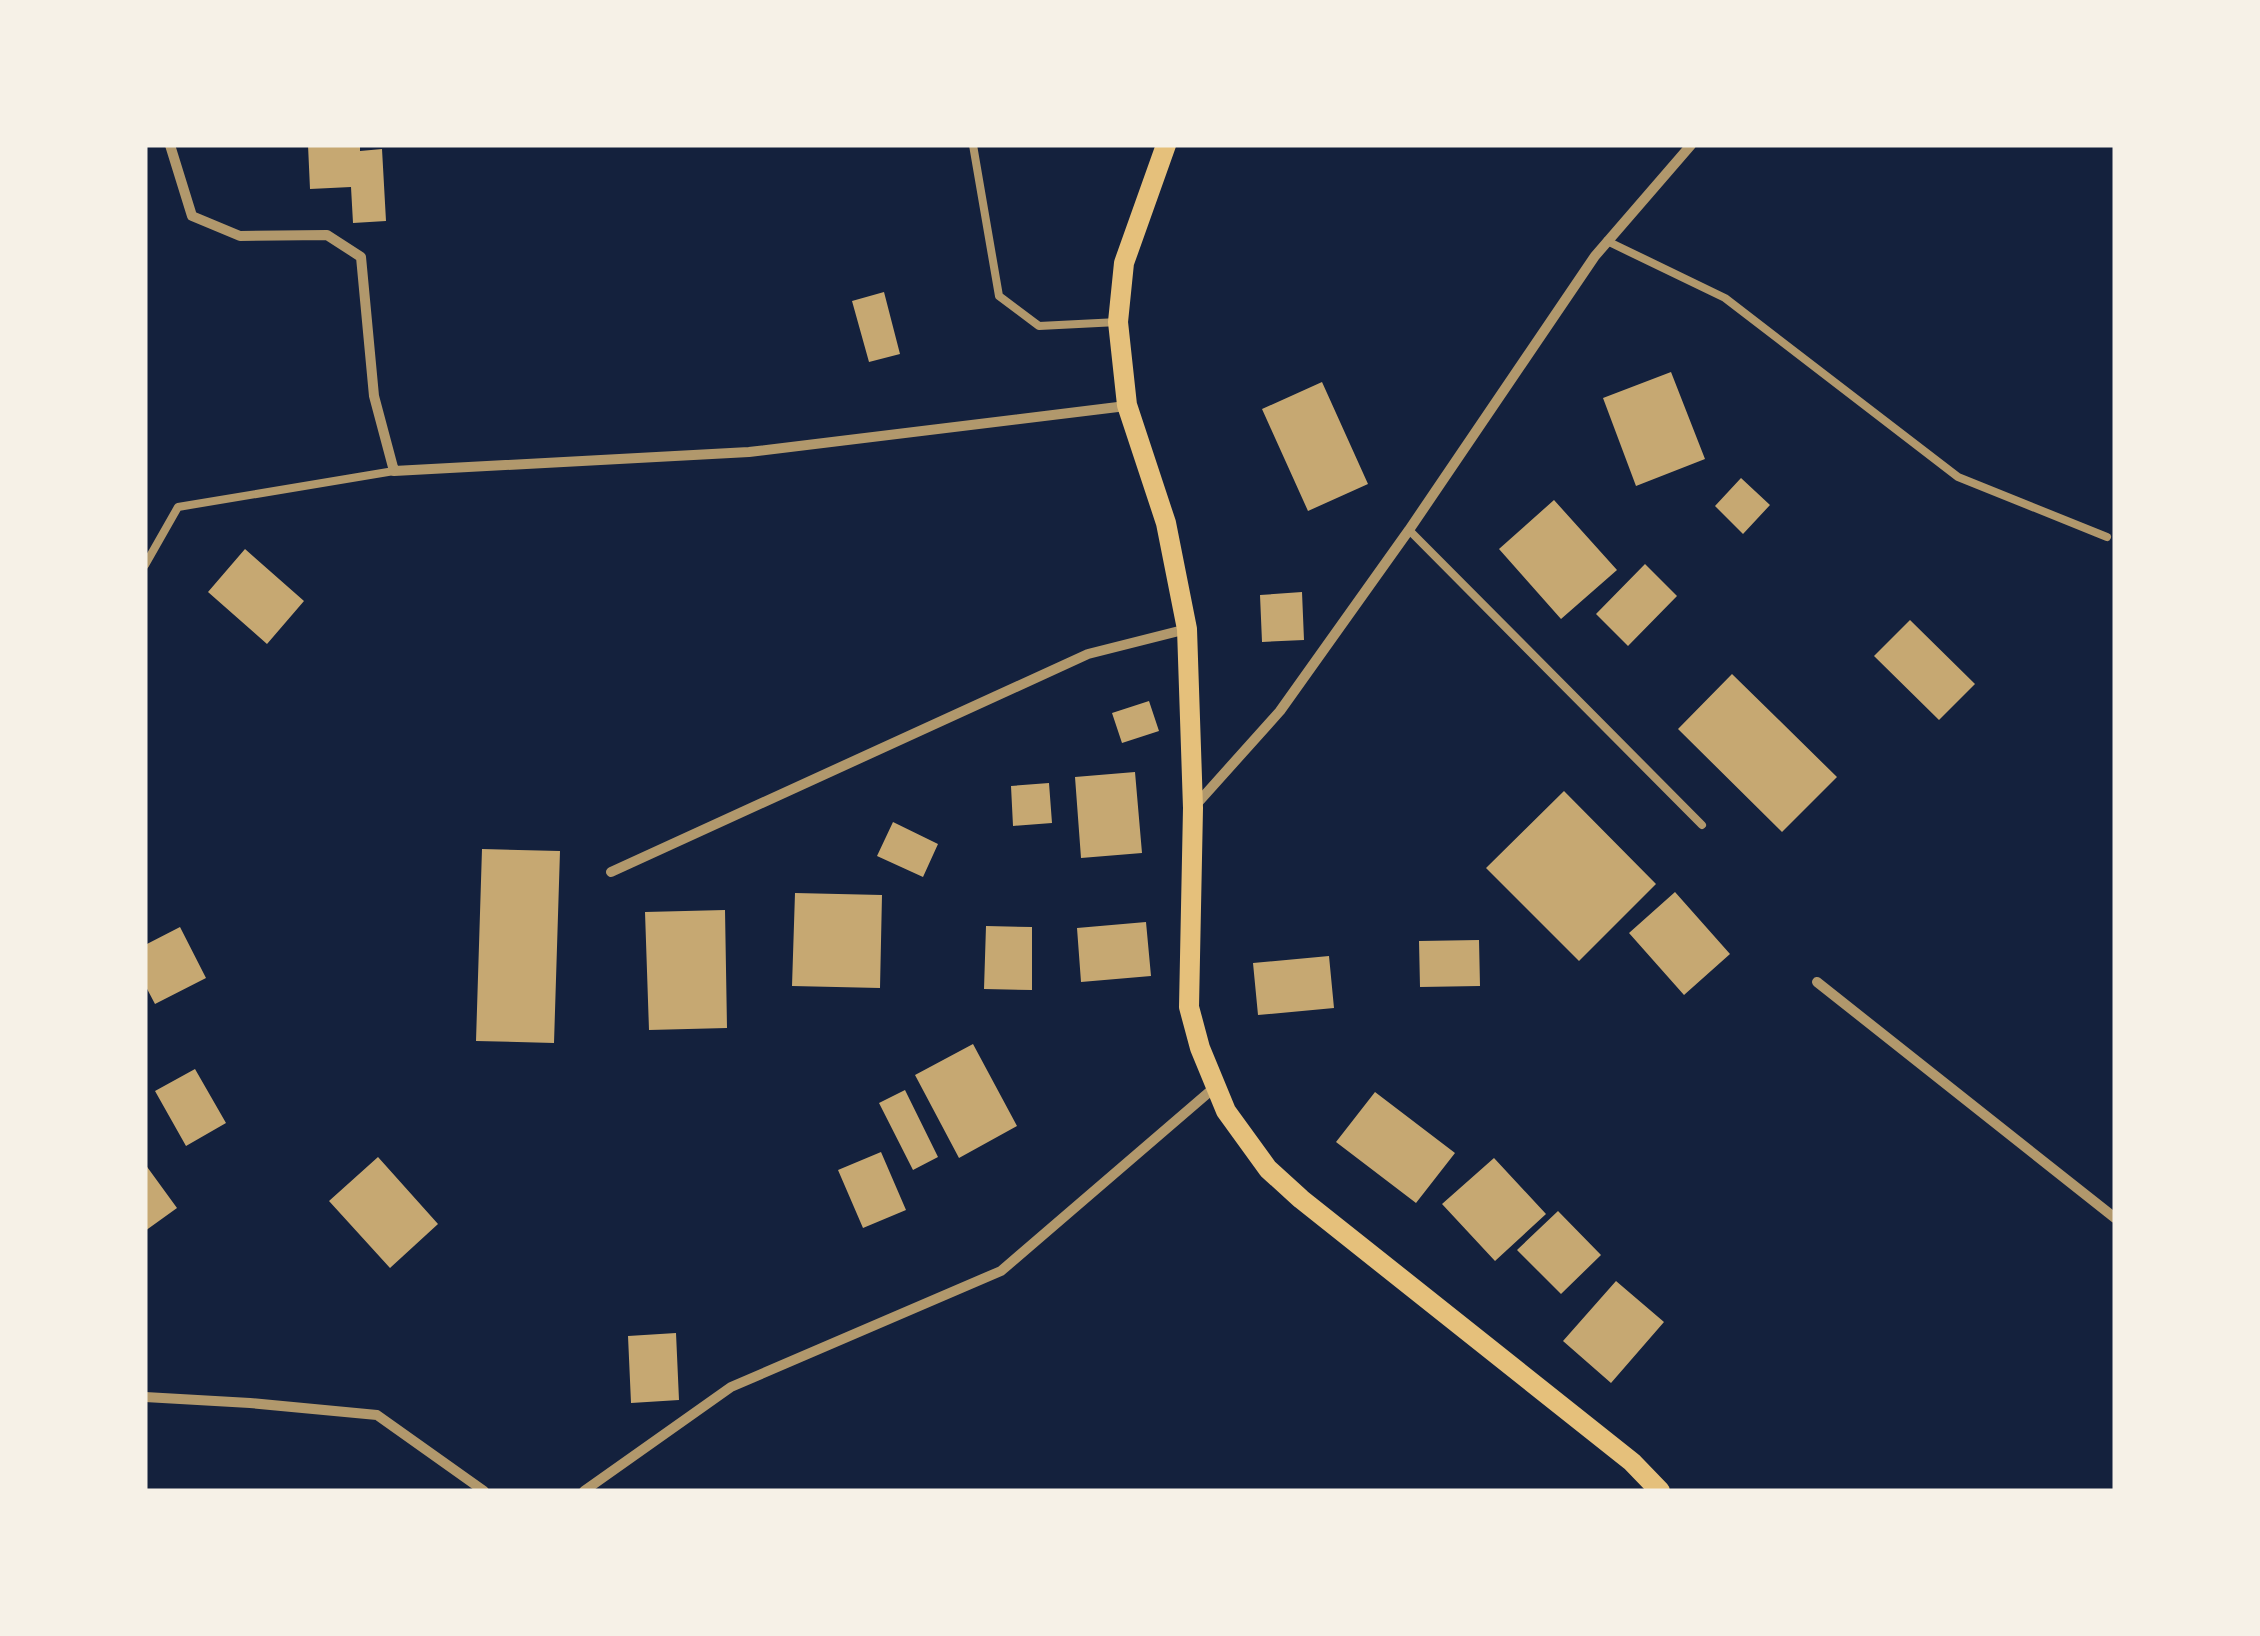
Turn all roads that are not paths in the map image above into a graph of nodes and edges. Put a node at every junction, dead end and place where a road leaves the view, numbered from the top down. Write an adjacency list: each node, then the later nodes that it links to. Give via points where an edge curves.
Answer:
1 (170, 145): 8 (street, via 192,216 240,236 327,235 361,257 374,396)
2 (972, 145): 6 (lane, via 999,296 1039,326)
3 (1166, 145): 6 (main road, via 1124,263)
4 (1691, 145): 5 (street)
5 (1607, 242): 9 (street); 10 (lane, via 1725,298 1958,476)
6 (1118, 322): 7 (main road)
7 (1127, 406): 8 (street, via 748,452); 12 (main road, via 1166,523)
8 (394, 471): 11 (lane, via 178,507)
9 (1410, 530): 13 (street, via 1280,711); 14 (lane)
10 (2107, 537)
11 (145, 565)
12 (1186, 629): 13 (main road); 15 (street, via 1088,654)
13 (1193, 808): 17 (main road, via 1189,1007)
14 (1702, 825)
15 (611, 872)
16 (1816, 982): 18 (street)
17 (1215, 1087): 20 (main road, via 1268,1169 1301,1199); 22 (street, via 1001,1271 731,1387)
18 (2115, 1218)
19 (145, 1397): 21 (street, via 377,1415)
20 (1632, 1462): 23 (street); 24 (main road)
21 (484, 1491)
22 (584, 1491)
23 (1648, 1491)
24 (1660, 1491)

